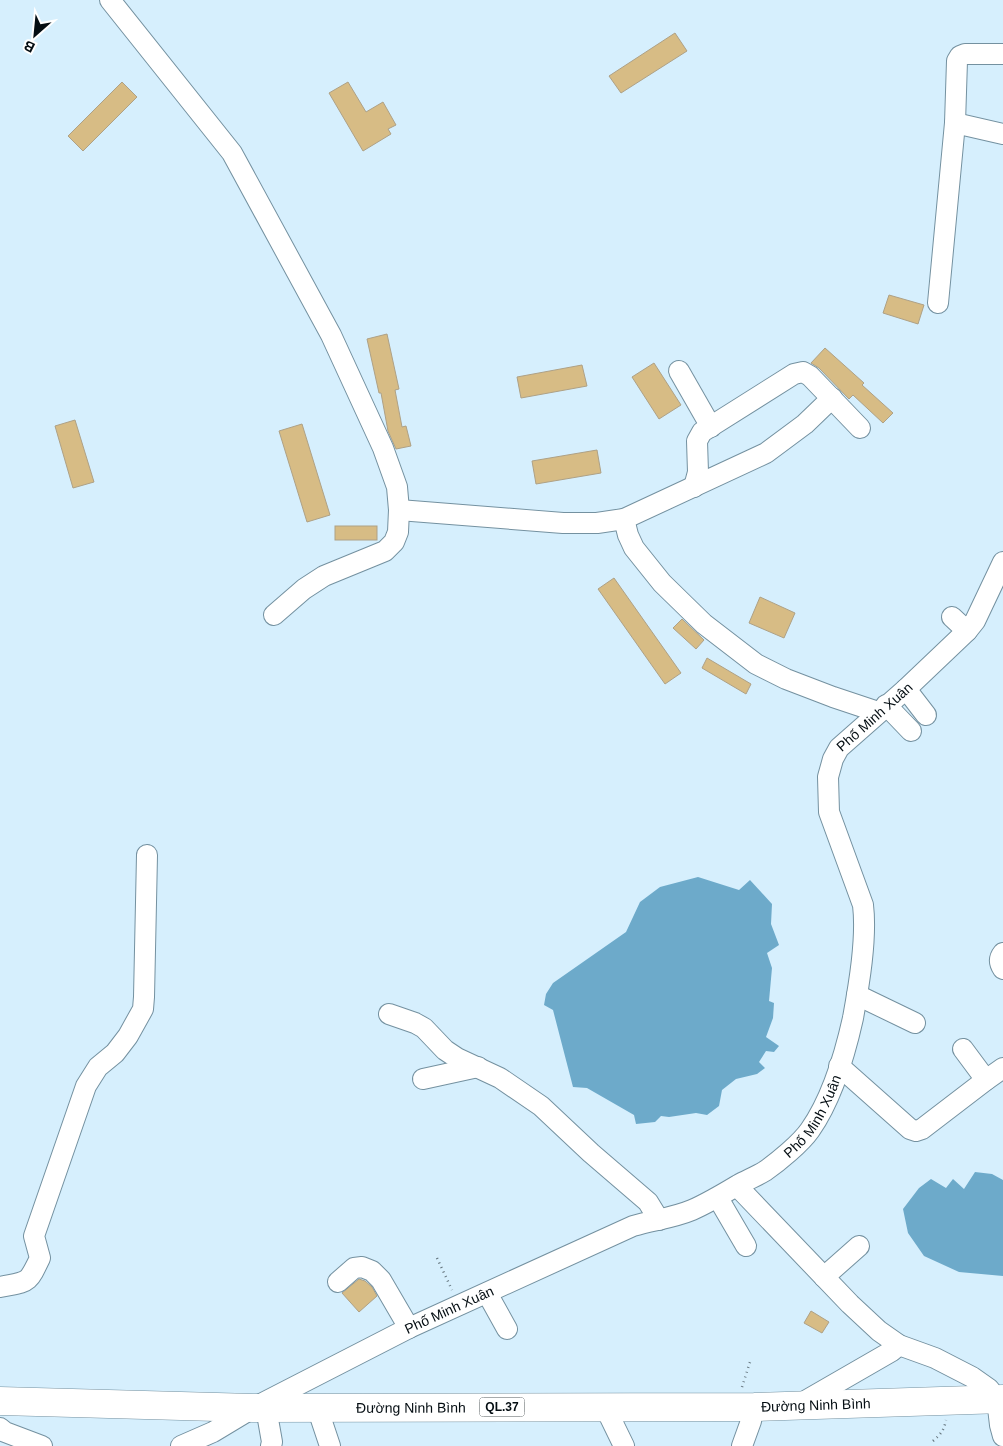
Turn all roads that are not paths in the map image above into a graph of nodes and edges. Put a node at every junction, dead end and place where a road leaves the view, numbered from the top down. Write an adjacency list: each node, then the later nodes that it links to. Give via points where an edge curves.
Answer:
1 (110, 0): 11 (street, via 232,153 335,344 383,448 397,487)
2 (1003, 54): 3 (street, via 960,56 957,61)
3 (955, 123): 4 (street); 5 (street)
4 (1003, 134)
5 (938, 303)
6 (679, 371): 8 (street)
7 (832, 398): 8 (street, via 802,372); 9 (street); 10 (street, via 805,424 766,453)
8 (711, 427): 10 (street, via 702,432 697,441 698,472)
9 (860, 428)
10 (694, 487): 12 (street)
11 (399, 510): 12 (street, via 563,523); 14 (street, via 398,532 385,551 324,576)
12 (624, 519): 18 (street, via 634,548 662,583 704,624 756,664 833,697)
13 (1003, 562): 16 (street, Phố Minh Xuân)
14 (274, 616)
15 (952, 617): 16 (street)
16 (967, 631): 17 (street, Phố Minh Xuân)
17 (906, 689): 18 (street, Phố Minh Xuân); 19 (street)
18 (882, 709): 20 (street); 24 (street, Phố Minh Xuân, via 839,748 828,777 830,812 865,919)
19 (926, 714)
20 (911, 731)
21 (147, 855): 40 (street, via 143,1010 115,1054 98,1067 86,1086 34,1236 40,1258 30,1278)
22 (1003, 953): 23 (street, via 1000,957)
23 (1003, 969)
24 (857, 995): 26 (street); 28 (street, Phố Minh Xuân, via 850,1033)
25 (389, 1014): 29 (street, via 424,1028 445,1050)
26 (915, 1024)
27 (963, 1050): 32 (street)
28 (839, 1066): 32 (street, via 916,1131); 33 (street, Phố Minh Xuân, via 823,1109 808,1132 764,1171)
29 (478, 1067): 31 (street); 35 (street, via 541,1106 648,1202)
30 (1003, 1068): 32 (street)
31 (423, 1079)
32 (986, 1080)
33 (737, 1186): 34 (street, Phố Minh Xuân); 38 (street)
34 (718, 1198): 35 (street, Phố Minh Xuân); 36 (street)
35 (659, 1220): 41 (street, Phố Minh Xuân, via 634,1226)
36 (746, 1246)
37 (859, 1246): 38 (street)
38 (824, 1277): 44 (street, via 879,1331)
39 (338, 1282): 42 (street, via 354,1268 372,1270)
40 (0, 1288)
41 (487, 1293): 42 (street, Phố Minh Xuân); 43 (street)
42 (409, 1328): 51 (street, Phố Minh Xuân)
43 (508, 1329)
44 (900, 1345): 45 (street, via 972,1377); 50 (street)
45 (1000, 1399): 50 (highway, Đường Ninh Bình / QL.37); 53 (street)
46 (0, 1401): 51 (highway, Đường Ninh Bình / QL.37)
47 (318, 1407): 48 (highway, Đường Ninh Bình / QL.37); 51 (highway, Đường Ninh Bình / QL.37); 57 (street)
48 (606, 1407): 49 (highway, Đường Ninh Bình / QL.37); 58 (street)
49 (745, 1407): 50 (highway, Đường Ninh Bình / QL.37); 59 (street, via 751,1422)
50 (795, 1407)
51 (260, 1408): 55 (street, Phố Minh Xuân); 56 (street)
52 (0, 1428): 54 (street)
53 (1003, 1436)
54 (42, 1446)
55 (181, 1446)
56 (271, 1446)
57 (330, 1446)
58 (624, 1446)
59 (742, 1446)

